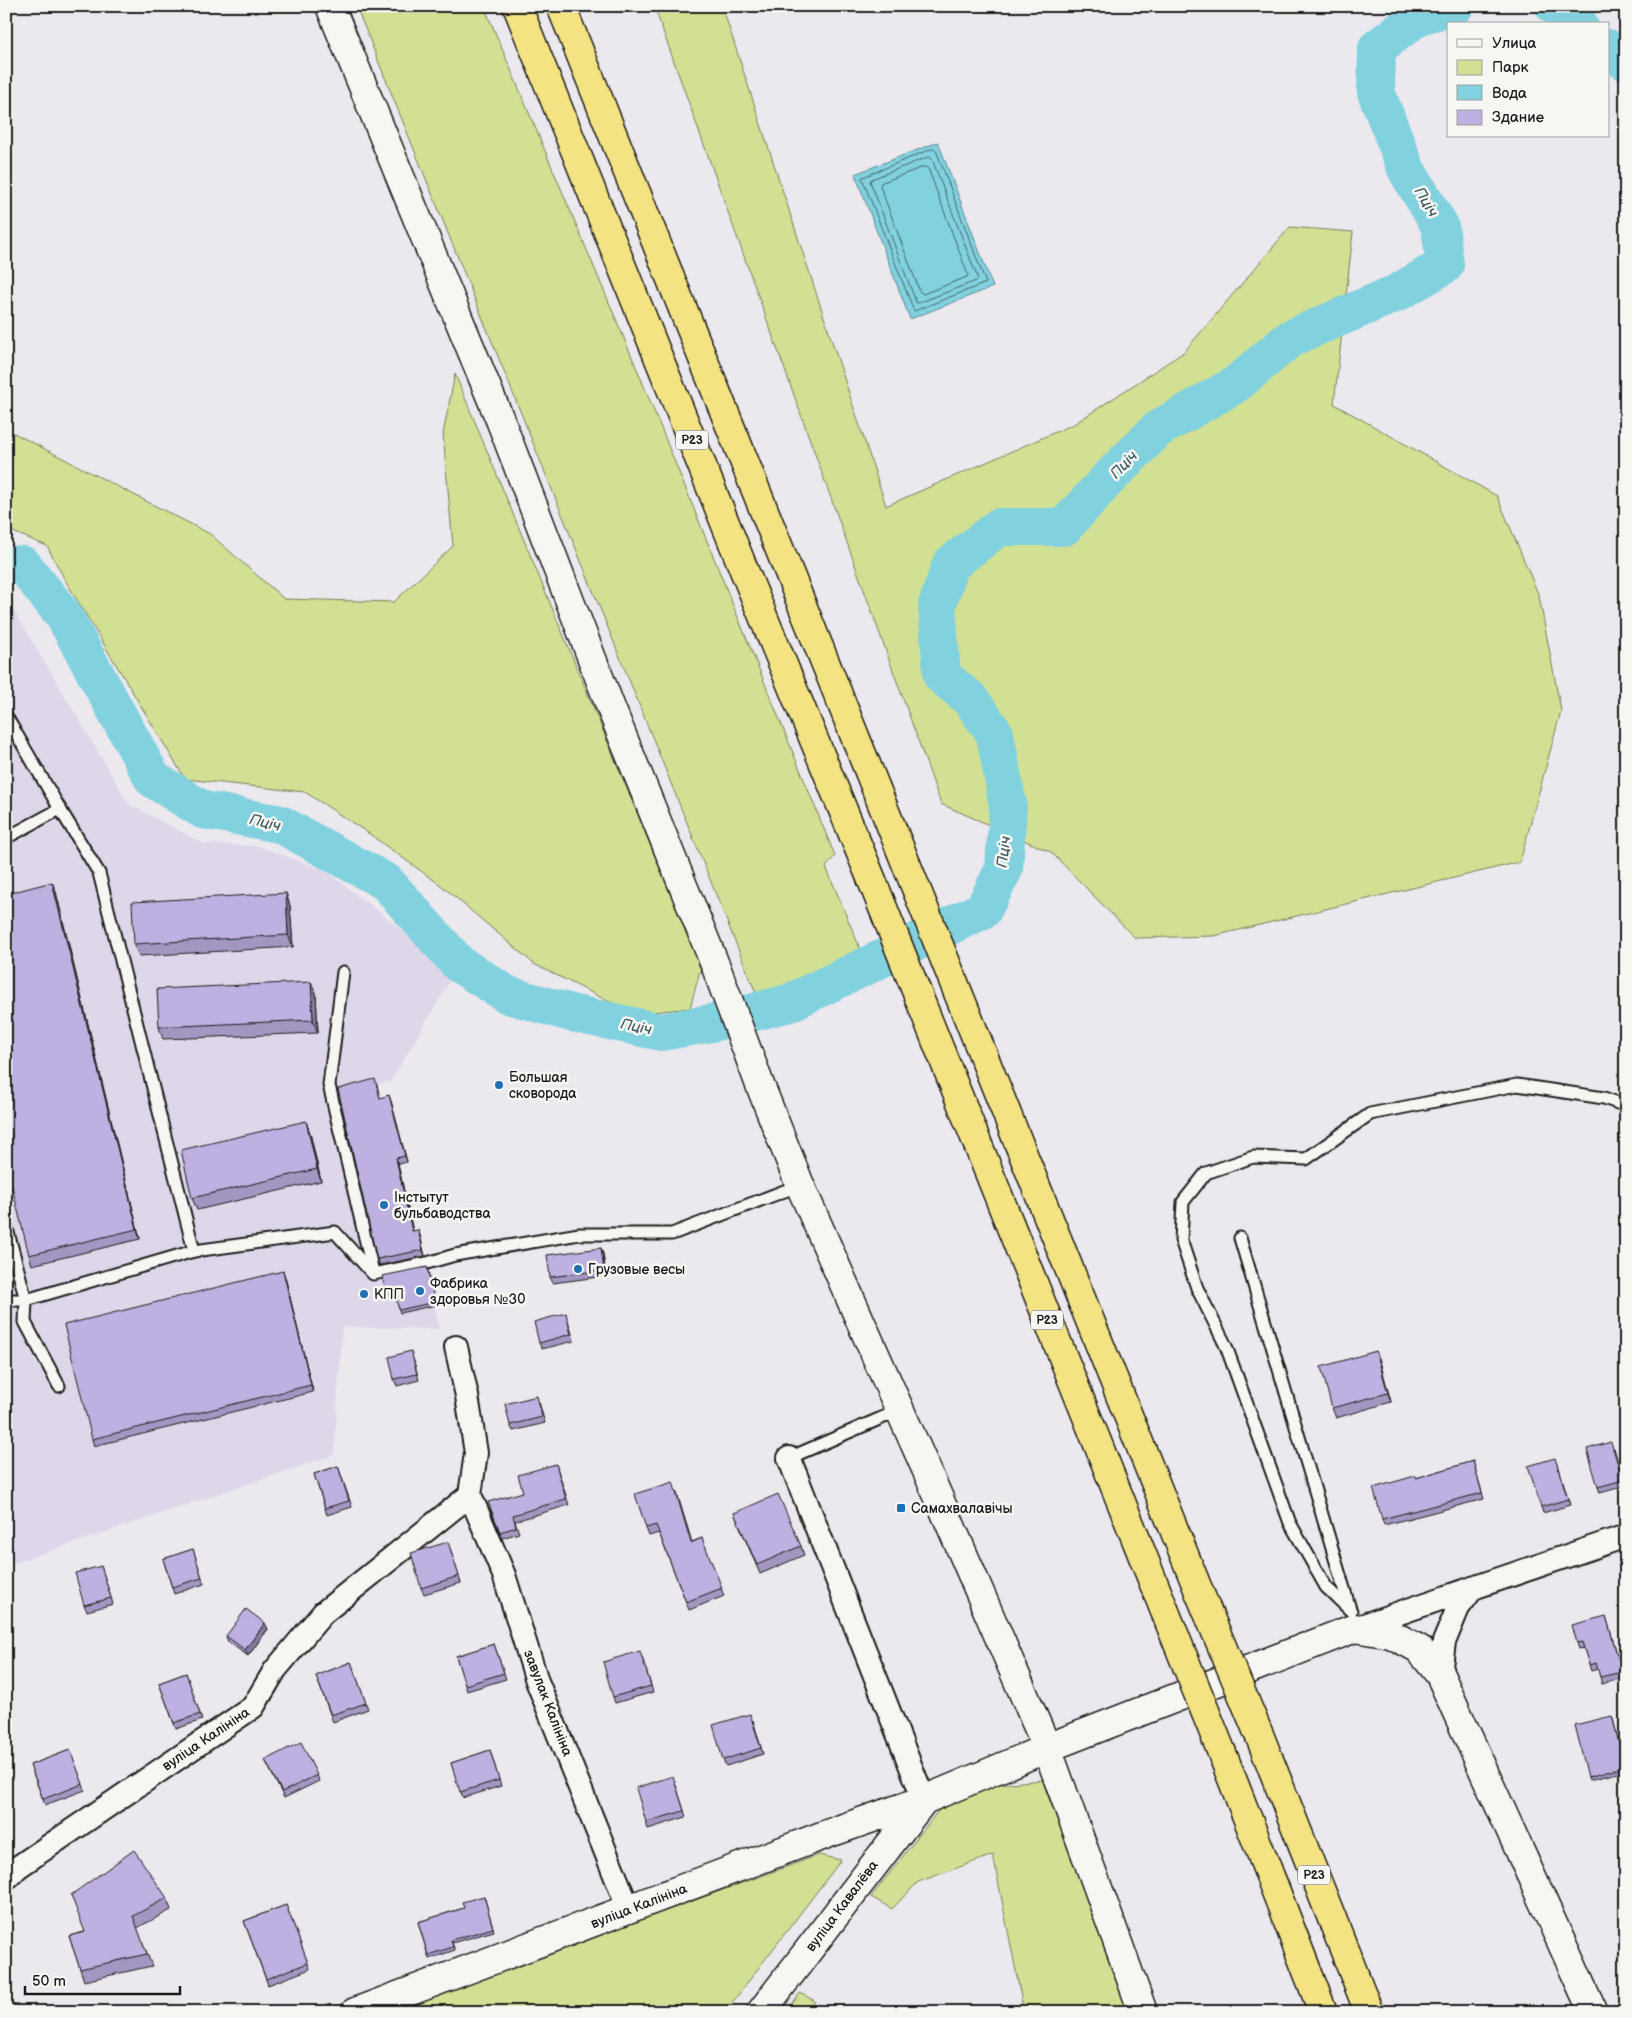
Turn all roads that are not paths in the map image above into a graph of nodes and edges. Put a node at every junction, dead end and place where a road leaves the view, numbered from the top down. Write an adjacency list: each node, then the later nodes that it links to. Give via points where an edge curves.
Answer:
1 (330, 6): 9 (street, via 501,422)
2 (517, 6): 32 (highway, Р23, bridge, via 869,873)
3 (561, 6): 33 (highway, Р23, bridge)
4 (6, 716): 5 (lane)
5 (60, 810): 6 (lane); 12 (lane, via 100,873)
6 (6, 838)
7 (343, 972): 13 (lane, via 329,1085)
8 (1626, 1106): 23 (lane, via 1604,1098 1517,1085 1370,1114 1306,1159 1253,1157 1206,1173 1183,1202 1181,1240 1197,1288 1226,1346 1290,1523 1326,1587)
9 (800, 1185): 13 (lane, via 672,1234 579,1234 455,1255); 18 (street)
10 (6, 1225): 15 (lane)
11 (1240, 1238): 23 (lane)
12 (194, 1251): 13 (lane, via 335,1232); 15 (lane)
13 (373, 1274)
14 (6, 1300): 15 (lane)
15 (26, 1300): 17 (lane, via 25,1322)
16 (456, 1347): 20 (street, via 468,1396 476,1453)
17 (58, 1386)
18 (900, 1410): 19 (lane); 25 (street)
19 (789, 1458): 26 (street)
20 (470, 1495): 27 (street, вуліца Калініна, via 324,1613 275,1670 253,1707 18,1867); 28 (street, завулак Калініна, via 504,1576 537,1681)
21 (1626, 1536): 22 (street)
22 (1472, 1588): 23 (street); 24 (street, via 1458,1608 1444,1642)
23 (1353, 1619): 24 (street, via 1419,1649); 25 (street, вуліца Калініна)
24 (1440, 1675): 34 (street)
25 (1047, 1748): 26 (street, вуліца Калініна); 31 (street)
26 (924, 1800): 28 (street, вуліца Калініна); 30 (street, вуліца Кавалёва)
27 (6, 1879)
28 (630, 1910): 29 (street, вуліца Калініна)
29 (355, 2012)
30 (761, 2012)
31 (1143, 2012)
32 (1323, 2012)
33 (1369, 2012)
34 (1593, 2012)

